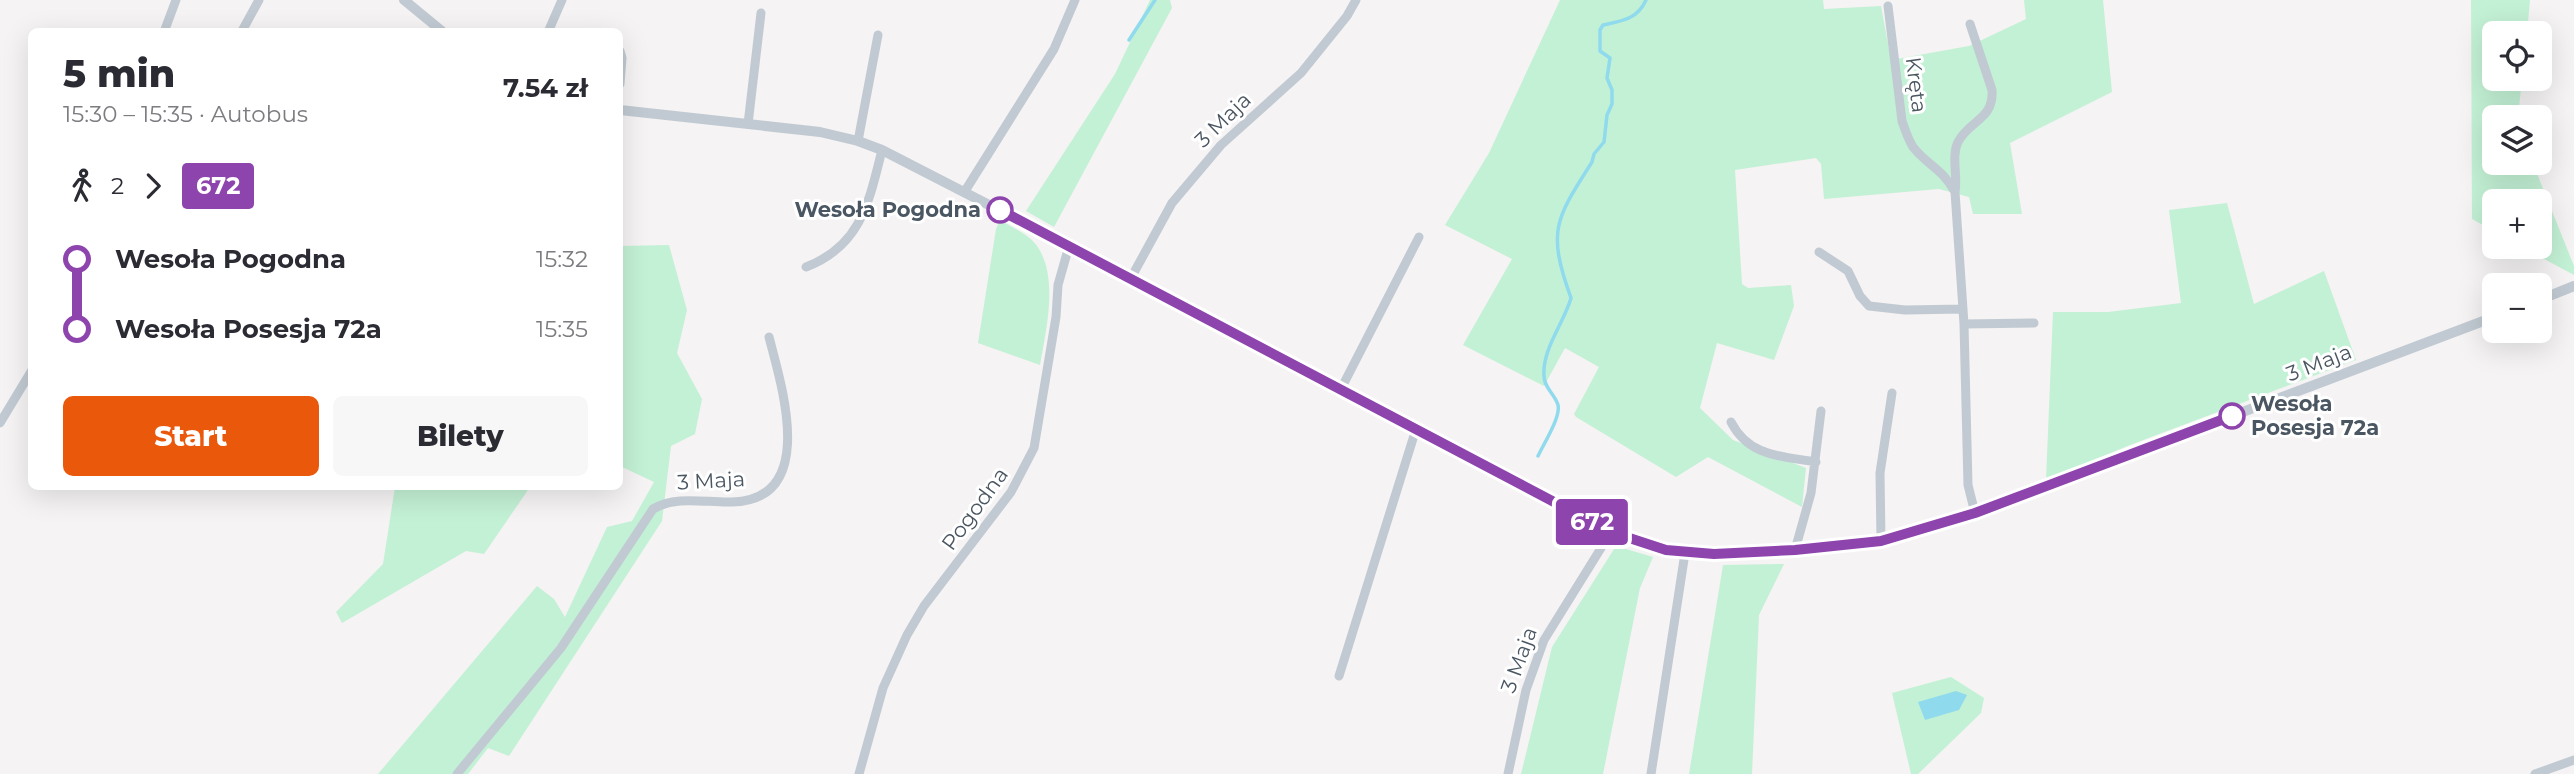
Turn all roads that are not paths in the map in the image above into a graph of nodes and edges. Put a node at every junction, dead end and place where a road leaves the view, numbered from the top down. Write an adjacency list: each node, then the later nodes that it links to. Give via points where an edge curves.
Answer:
1 (176, 0): 10 (street)
2 (259, 0): 11 (street)
3 (404, 0): 12 (street)
4 (562, 0): 13 (street)
5 (1075, 0): 19 (street, via 1054,49)
6 (1356, 0): 25 (street, 3 Maja, via 1301,73 1221,145 1172,203)
7 (1888, 6): 20 (street, Kręta, via 1907,136 1948,178)
8 (761, 13): 16 (street)
9 (1970, 24): 20 (street, via 1993,99 1987,113 1958,140)
10 (166, 28)
11 (245, 28)
12 (438, 28)
13 (550, 28)
14 (878, 35): 17 (street)
15 (623, 110): 16 (street, 3 Maja)
16 (748, 124): 17 (street, 3 Maja)
17 (858, 141): 18 (street, 3 Maja)
18 (882, 150): 19 (street, 3 Maja); 24 (street, via 871,194 855,230 836,251)
19 (965, 191): 22 (street, 3 Maja)
20 (1955, 192): 28 (street)
21 (1419, 237): 34 (street)
22 (1069, 246): 25 (street, 3 Maja); 49 (street, Pogodna, via 1058,285 1034,448 1011,492 907,635 883,688)
23 (1819, 252): 28 (street, via 1848,271 1869,306)
24 (806, 267)
25 (1131, 278): 34 (street, 3 Maja)
26 (2574, 286): 27 (street)
27 (2552, 295)
28 (1963, 309): 31 (street)
29 (2482, 322): 41 (street, 3 Maja)
30 (2034, 323): 31 (street)
31 (1964, 324): 41 (street, via 1968,485)
32 (769, 337): 48 (street, 3 Maja, via 788,419 785,463 778,481 760,497 747,500 669,502 653,509 561,648)
33 (28, 377): 38 (street)
34 (1340, 389): 39 (street, 3 Maja)
35 (1892, 393): 43 (street, via 1880,473)
36 (1821, 411): 40 (street)
37 (1731, 422): 40 (street, via 1749,445)
38 (0, 423)
39 (1416, 429): 42 (street, 3 Maja); 46 (street)
40 (1816, 463): 44 (street)
41 (1975, 513): 43 (street, 3 Maja)
42 (1611, 532): 45 (street, 3 Maja); 50 (street, 3 Maja, via 1544,640 1526,690)
43 (1881, 541): 44 (street, 3 Maja)
44 (1795, 550): 45 (street, 3 Maja)
45 (1685, 552): 51 (street)
46 (1339, 676)
47 (2574, 760): 52 (street)
48 (457, 774)
49 (859, 774)
50 (1508, 774)
51 (1651, 774)
52 (2535, 774)

